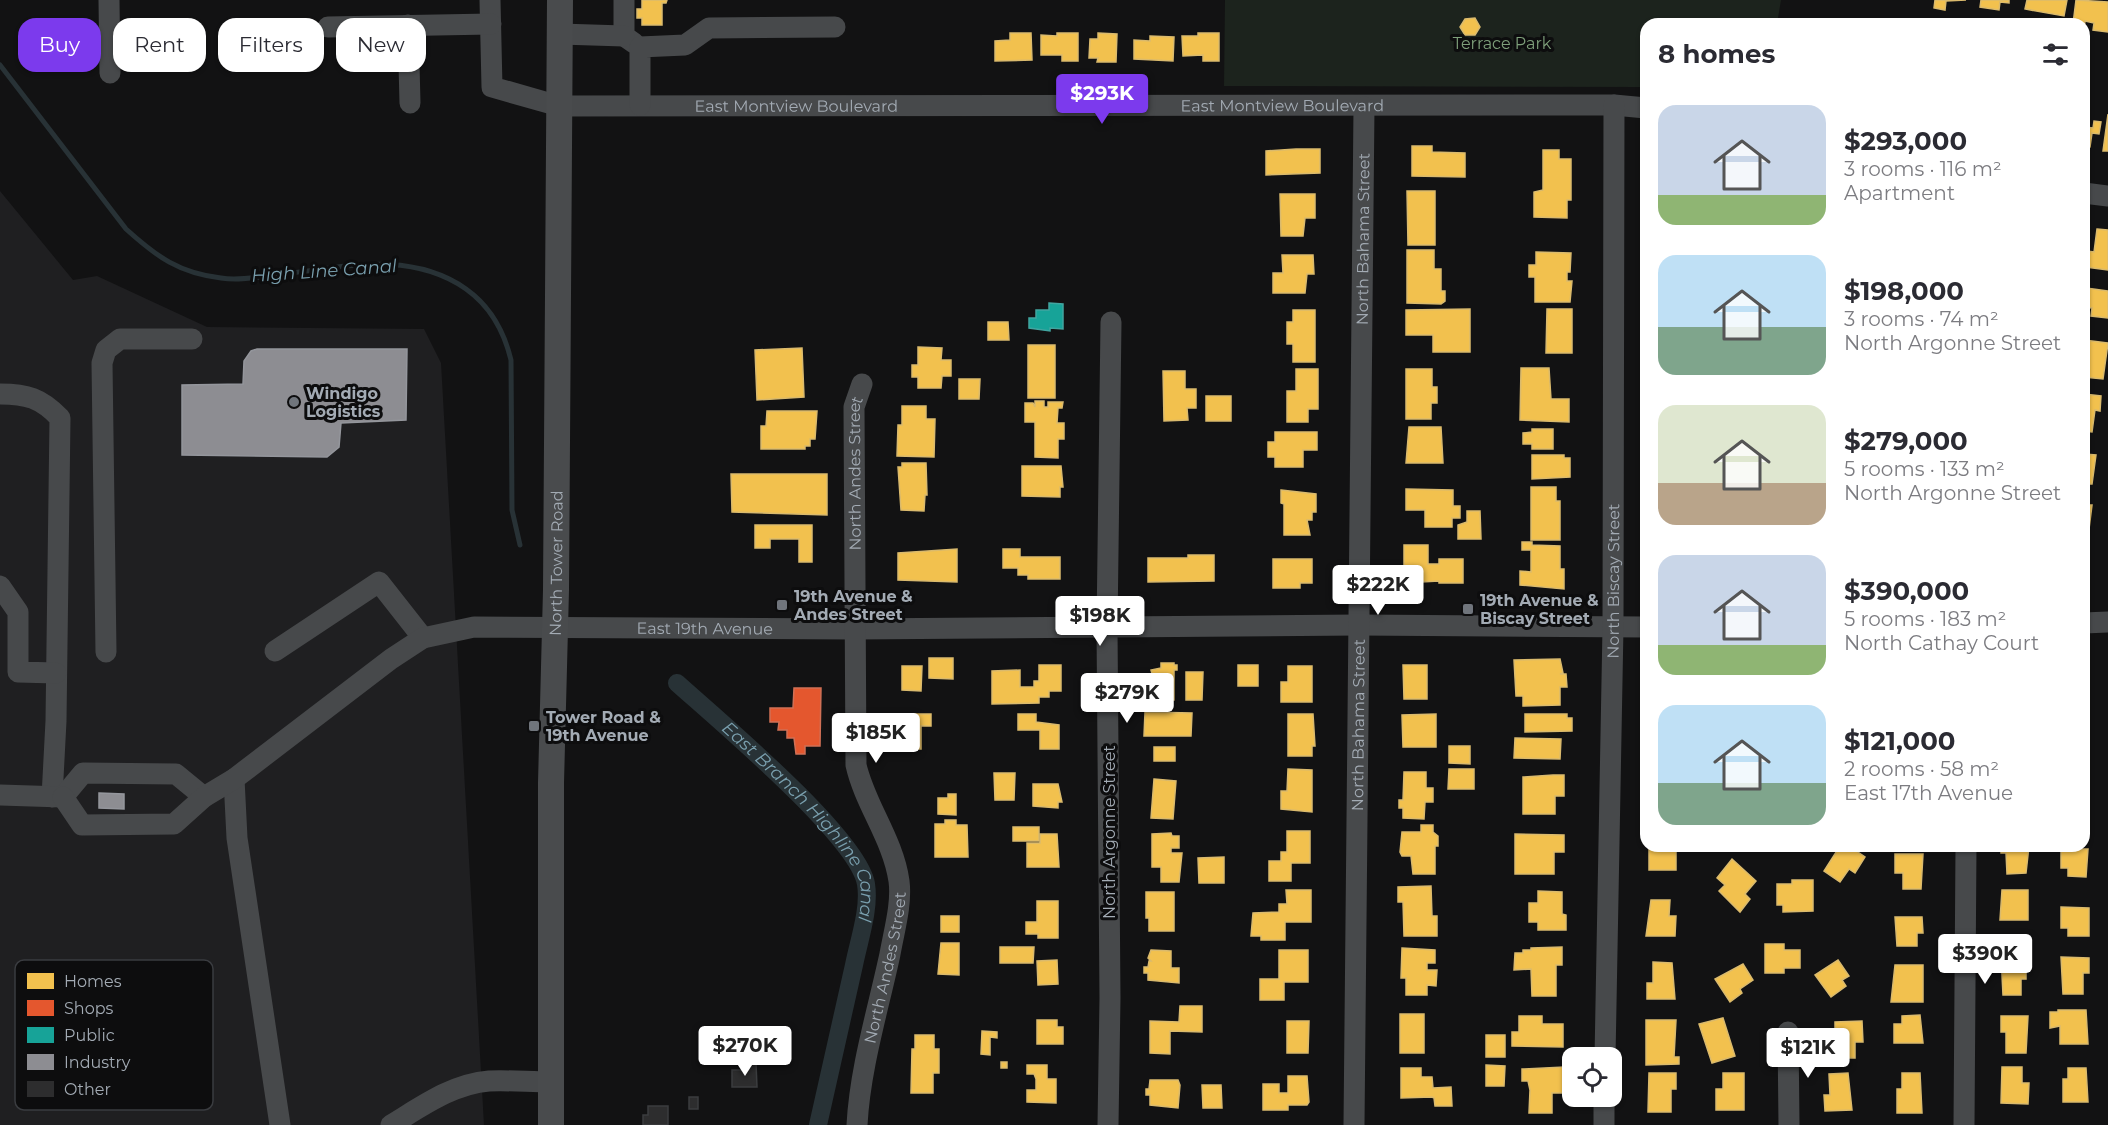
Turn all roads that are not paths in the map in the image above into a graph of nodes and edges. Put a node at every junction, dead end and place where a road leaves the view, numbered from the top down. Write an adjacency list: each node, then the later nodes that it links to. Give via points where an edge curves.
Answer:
1 (109, 0): 13 (street)
2 (490, 0): 5 (street)
3 (560, 0): 10 (main road, North Tower Road)
4 (624, 0): 11 (street)
5 (491, 24): 6 (street); 17 (street, East Montview Boulevard, via 492,87)
6 (426, 25)
7 (328, 27): 8 (street)
8 (336, 27)
9 (836, 27): 11 (street, via 709,28 685,45)
10 (560, 34): 11 (street); 17 (main road, North Tower Road)
11 (632, 42): 15 (street)
12 (409, 72): 14 (street)
13 (110, 73)
14 (410, 103)
15 (640, 105): 17 (street, East Montview Boulevard); 18 (street, East Montview Boulevard)
16 (1614, 105): 18 (street, East Montview Boulevard); 19 (street, East Montview Boulevard); 31 (street, North Biscay Street)
17 (559, 106): 30 (main road, North Tower Road)
18 (1364, 107): 29 (street, North Bahama Street)
19 (1640, 107)
20 (2090, 194): 21 (street)
21 (2108, 196)
22 (1111, 322): 33 (street, North Argonne Street)
23 (192, 339): 37 (street, via 120,339 111,344 104,356 101,408)
24 (862, 384): 34 (street, North Andes Street, via 854,407)
25 (0, 394): 38 (street, via 22,394 47,404 60,418)
26 (0, 586): 38 (street, via 18,612 18,672)
27 (2108, 622): 28 (street)
28 (2090, 623)
29 (1359, 625): 31 (street, East 19th Avenue); 33 (street, East 19th Avenue); 53 (street, North Bahama Street)
30 (555, 626): 34 (street, East 19th Avenue); 35 (street, East 19th Avenue, via 483,626); 46 (main road, North Tower Road)
31 (1613, 627): 32 (street, East 19th Avenue); 45 (street, North Biscay Street)
32 (1640, 627)
33 (1107, 628): 34 (street, East 19th Avenue); 52 (street, North Argonne Street)
34 (854, 629): 51 (street, North Andes Street, via 856,765 890,845 899,882 893,936 858,1095)
35 (423, 638): 36 (street, via 379,582); 39 (street)
36 (275, 651)
37 (106, 652)
38 (56, 673): 41 (street)
39 (234, 779): 42 (street); 48 (street, via 237,838)
40 (0, 795): 41 (street)
41 (57, 797): 42 (street, via 83,773 176,774); 42 (street, via 82,825 174,824)
42 (204, 797)
43 (1966, 852): 56 (street)
44 (1788, 1032): 55 (street)
45 (1605, 1047)
46 (550, 1082): 49 (street, via 463,1086); 50 (main road, North Tower Road)
47 (1604, 1107): 54 (street)
48 (279, 1125)
49 (391, 1125)
50 (551, 1125)
51 (857, 1125)
52 (1108, 1125)
53 (1354, 1125)
54 (1604, 1125)
55 (1789, 1125)
56 (1964, 1125)

